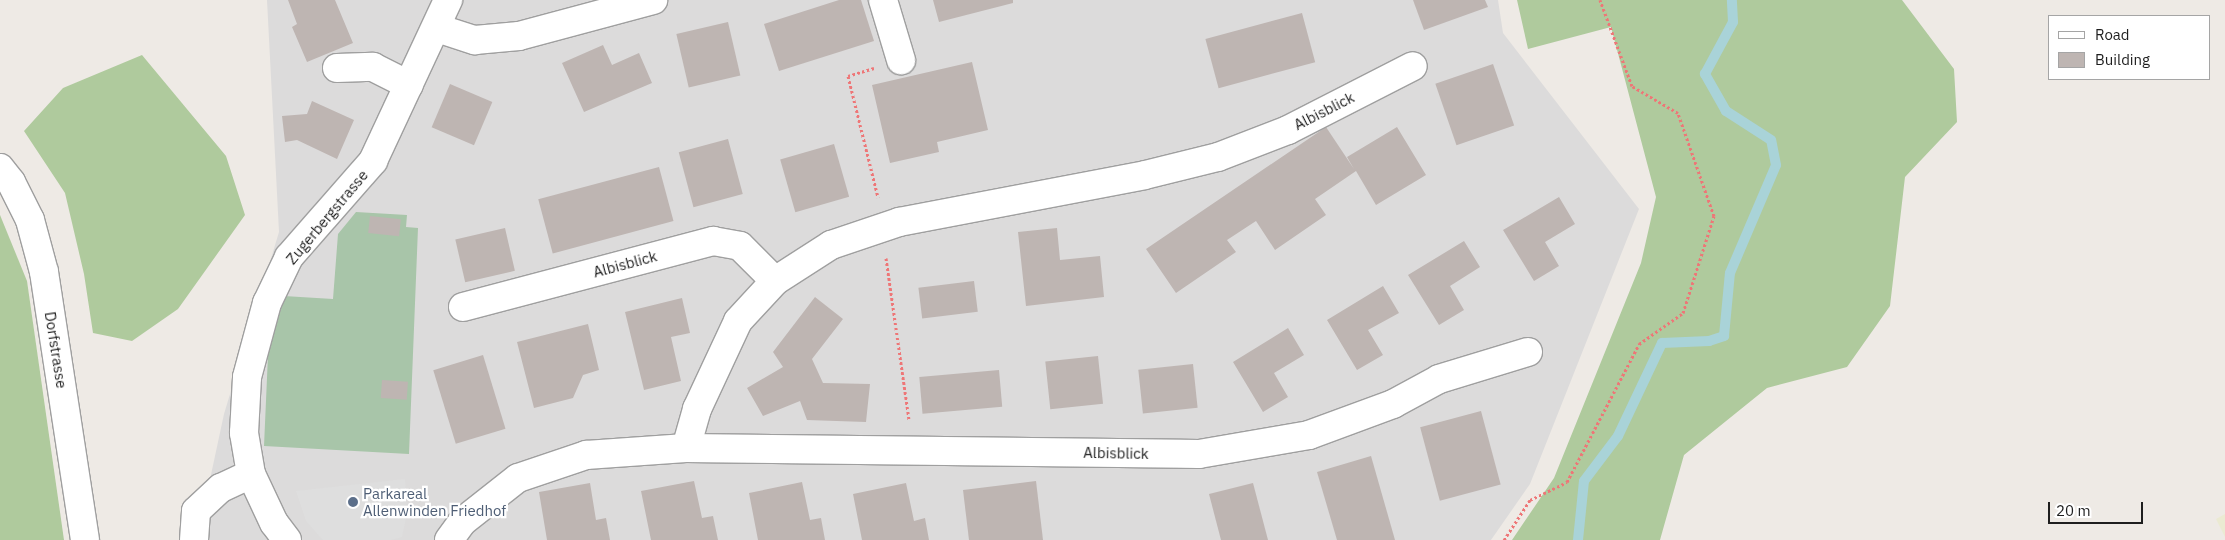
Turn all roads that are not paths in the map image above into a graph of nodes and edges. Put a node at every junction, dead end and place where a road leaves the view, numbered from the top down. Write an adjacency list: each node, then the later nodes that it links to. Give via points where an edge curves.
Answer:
1 (448, 0): 4 (street, Zugerbergstrasse)
2 (653, 0): 4 (street, via 519,36 475,40)
3 (883, 0): 5 (street)
4 (437, 28): 8 (street, Zugerbergstrasse)
5 (901, 60)
6 (1413, 66): 10 (street, Albisblick, via 1288,130 1218,157 1145,176 882,228 831,245)
7 (337, 68): 8 (street, via 373,67)
8 (409, 85): 14 (street, Zugerbergstrasse, via 373,161 289,258 267,303 247,377 244,433)
9 (0, 168): 15 (street, Dorfstrasse, via 11,182 30,220 44,272)
10 (775, 281): 11 (street, Albisblick, via 740,246 713,242); 13 (street, Albisblick, via 738,321 696,409)
11 (463, 307)
12 (1528, 352): 13 (street, Albisblick, via 1439,379 1393,404 1309,435 1199,454)
13 (686, 448): 18 (street, Albisblick, via 586,455 518,478 462,522)
14 (251, 474): 16 (street, via 221,488 196,511); 17 (street, Zugerbergstrasse, via 274,523)
15 (85, 540)
16 (194, 540)
17 (287, 540)
18 (450, 540)

